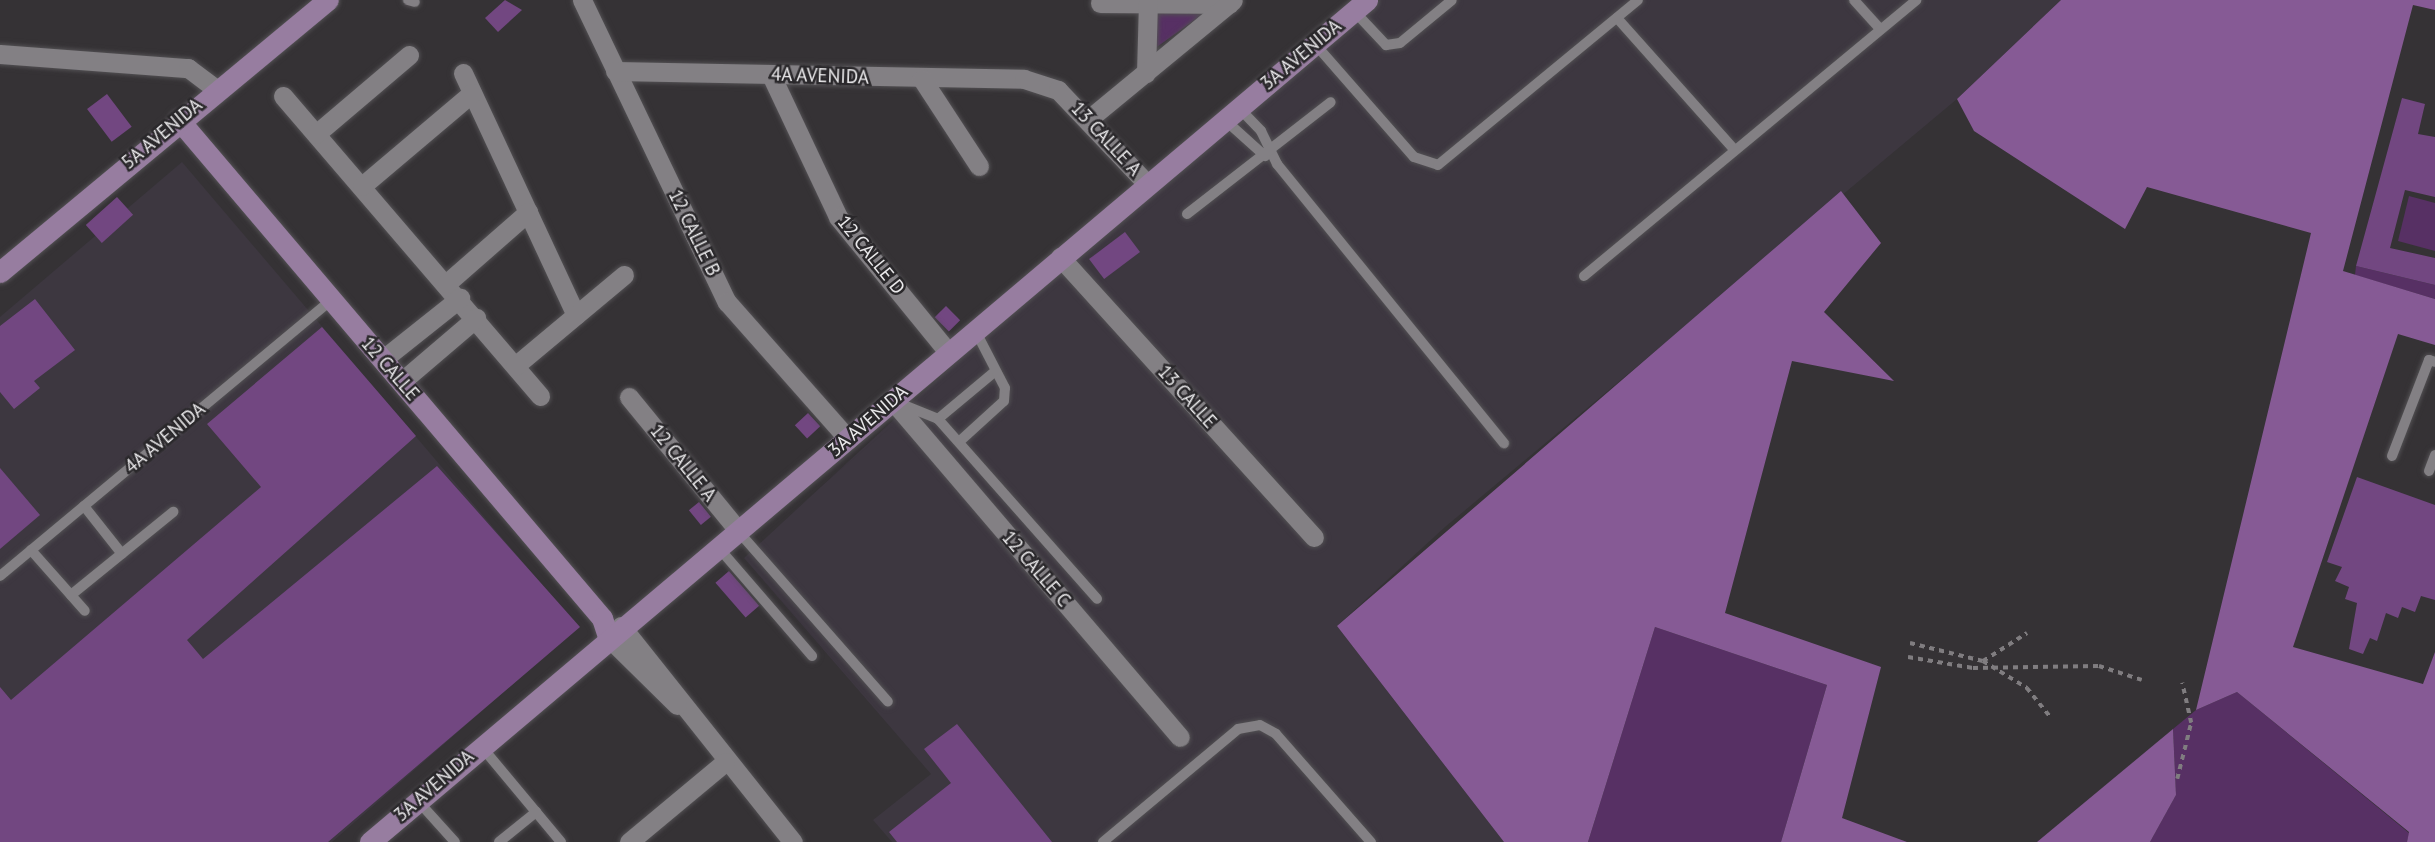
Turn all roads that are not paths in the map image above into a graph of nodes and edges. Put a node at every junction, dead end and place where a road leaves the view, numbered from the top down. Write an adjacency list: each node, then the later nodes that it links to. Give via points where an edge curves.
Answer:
1 (328, 0): 23 (main road, 5A AVENIDA)
2 (582, 0): 17 (street, 12 CALLE B)
3 (1452, 0): 10 (lane, via 1400,43 1386,45)
4 (1639, 0): 11 (lane)
5 (1854, 0): 12 (lane)
6 (1916, 0): 12 (lane)
7 (1148, 2): 8 (street); 9 (street); 19 (street)
8 (1231, 2): 19 (street)
9 (1100, 3)
10 (1360, 5): 13 (main road, 3A AVENIDA)
11 (1617, 18): 13 (lane, via 1438,165 1414,157); 31 (lane)
12 (1879, 28): 31 (lane)
13 (1314, 42): 27 (main road, 3A AVENIDA)
14 (8, 54): 16 (street); 23 (street, via 188,68)
15 (409, 55): 30 (street)
16 (0, 69)
17 (615, 71): 20 (street, 4A AVENIDA); 59 (street, 12 CALLE B, via 727,302)
18 (463, 73): 24 (street)
19 (1146, 73): 28 (street)
20 (771, 75): 21 (street, 4A AVENIDA); 49 (street, 12 CALLE D, via 838,217)
21 (922, 79): 22 (street, 4A AVENIDA); 33 (street)
22 (1024, 79): 28 (street, 13 CALLE A, via 1058,90)
23 (215, 88): 29 (main road, 5A AVENIDA)
24 (472, 93): 35 (street); 36 (street)
25 (283, 96): 30 (street)
26 (1331, 102): 32 (lane)
27 (1232, 113): 32 (lane); 32 (lane); 34 (main road, 3A AVENIDA)
28 (1090, 118): 34 (street, 13 CALLE A)
29 (178, 120): 39 (main road, 5A AVENIDA); 43 (main road, 12 CALLE)
30 (316, 134): 35 (street)
31 (1733, 148): 41 (lane)
32 (1266, 152): 37 (lane); 61 (lane)
33 (979, 166)
34 (1148, 185): 38 (main road, 3A AVENIDA)
35 (362, 186): 42 (street)
36 (528, 212): 42 (street); 44 (street)
37 (1187, 214)
38 (1060, 257): 47 (main road, 3A AVENIDA); 68 (street, 13 CALLE)
39 (0, 272)
40 (625, 275): 44 (street)
41 (1584, 276)
42 (453, 291): 45 (street); 46 (street)
43 (331, 300): 50 (main road, 12 CALLE); 65 (lane, 4A AVENIDA)
44 (576, 315): 52 (street)
45 (476, 318): 48 (street); 52 (street)
46 (426, 325): 48 (street); 50 (street)
47 (974, 329): 49 (main road, 3A AVENIDA); 53 (lane)
48 (443, 346): 54 (street)
49 (948, 352): 57 (main road, 3A AVENIDA)
50 (382, 360): 54 (main road, 12 CALLE)
51 (2435, 362): 63 (lane, via 2429,360)
52 (515, 366): 55 (street)
53 (993, 373): 58 (lane); 60 (lane, via 1005,388 1004,401)
54 (401, 382): 76 (main road, 12 CALLE)
55 (540, 396)
56 (629, 397): 67 (street, 12 CALLE A)
57 (892, 400): 58 (lane); 59 (main road, 3A AVENIDA); 79 (street, 12 CALLE C)
58 (939, 419): 60 (lane)
59 (848, 439): 67 (main road, 3A AVENIDA)
60 (960, 441): 74 (lane)
61 (1504, 443)
62 (2435, 455): 64 (lane)
63 (2392, 456)
64 (2429, 471)
65 (84, 506): 70 (lane, 4A AVENIDA); 71 (lane)
66 (173, 512): 71 (lane)
67 (737, 529): 69 (main road, 3A AVENIDA); 78 (lane)
68 (1314, 537)
69 (717, 546): 76 (main road, 3A AVENIDA); 77 (lane)
70 (31, 550): 72 (lane, 4A AVENIDA); 73 (lane)
71 (122, 554): 73 (lane)
72 (0, 576)
73 (71, 595): 75 (lane)
74 (1097, 599)
75 (85, 611)
76 (610, 627): 80 (main road, 3A AVENIDA); 81 (street, 12 CALLE)
77 (812, 656)
78 (888, 702)
79 (1180, 737)
80 (481, 746): 82 (main road, 3A AVENIDA); 83 (lane)
81 (725, 762): 88 (street); 89 (street, 12 CALLE)
82 (417, 801): 85 (main road, 3A AVENIDA); 86 (lane)
83 (536, 812): 84 (lane); 87 (lane)
84 (503, 841)
85 (370, 842)
86 (454, 842)
87 (561, 842)
88 (629, 842)
89 (793, 842)
90 (1103, 842): 91 (lane, via 1237,729 1261,725 1276,734)
91 (1371, 842)

